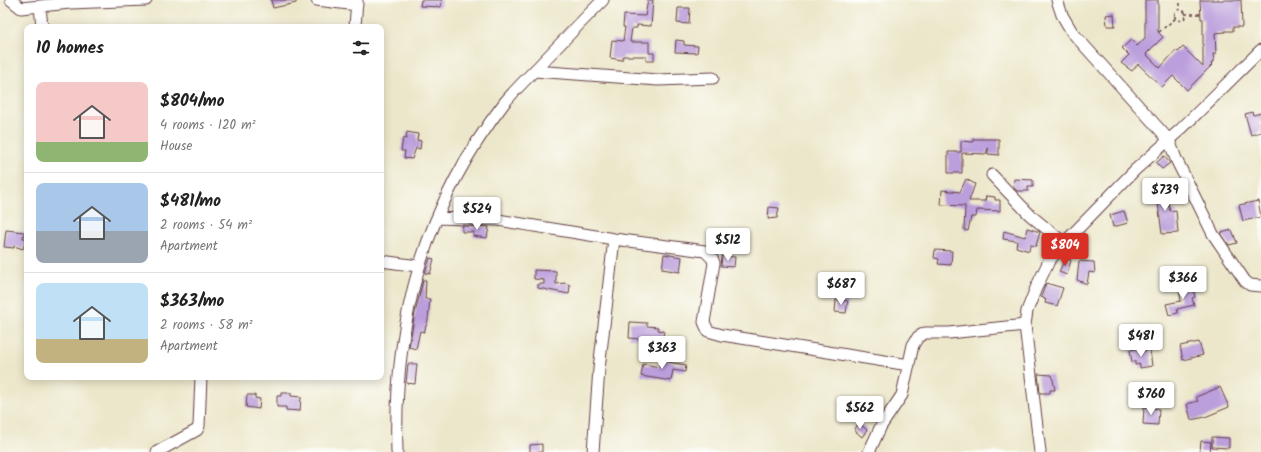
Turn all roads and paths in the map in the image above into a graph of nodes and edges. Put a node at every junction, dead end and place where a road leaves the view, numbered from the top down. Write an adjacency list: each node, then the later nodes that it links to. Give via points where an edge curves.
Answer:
1 (11, 0): 8 (street, via 21,8)
2 (146, 0): 8 (street)
3 (317, 0): 6 (street)
4 (604, 0): 17 (street)
5 (1057, 0): 19 (street, via 1072,32)
6 (357, 2): 14 (street)
7 (1180, 3): 9 (path)
8 (40, 6): 13 (street)
9 (1180, 9): 10 (path, via 1184,10); 12 (path, via 1175,12)
10 (1185, 14): 11 (path); 12 (path, via 1183,19)
11 (1200, 14)
12 (1176, 18): 15 (path)
13 (42, 24)
14 (355, 24)
15 (1159, 32)
16 (1261, 50): 19 (street)
17 (534, 71): 18 (street, via 658,80); 21 (street, via 506,101 475,145 458,172)
18 (713, 78)
19 (1169, 140): 23 (street, via 1135,170); 26 (street, via 1212,234 1245,281)
20 (992, 175): 23 (street, via 1030,215)
21 (438, 218): 22 (street, via 498,220); 25 (street)
22 (614, 239): 28 (street, via 699,249 710,254 714,263 704,322 708,331); 32 (street, via 599,368)
23 (1064, 243): 27 (street, via 1049,261 1036,288)
24 (384, 261): 25 (street)
25 (418, 266): 31 (street, via 405,325 397,385)
26 (1261, 286)
27 (1026, 325): 28 (street, via 925,333 918,337 913,345); 34 (street)
28 (909, 365): 33 (street, via 902,395 881,426)
29 (201, 380): 30 (street, via 200,426)
30 (157, 452)
31 (397, 452)
32 (593, 452)
33 (869, 452)
34 (1040, 452)

